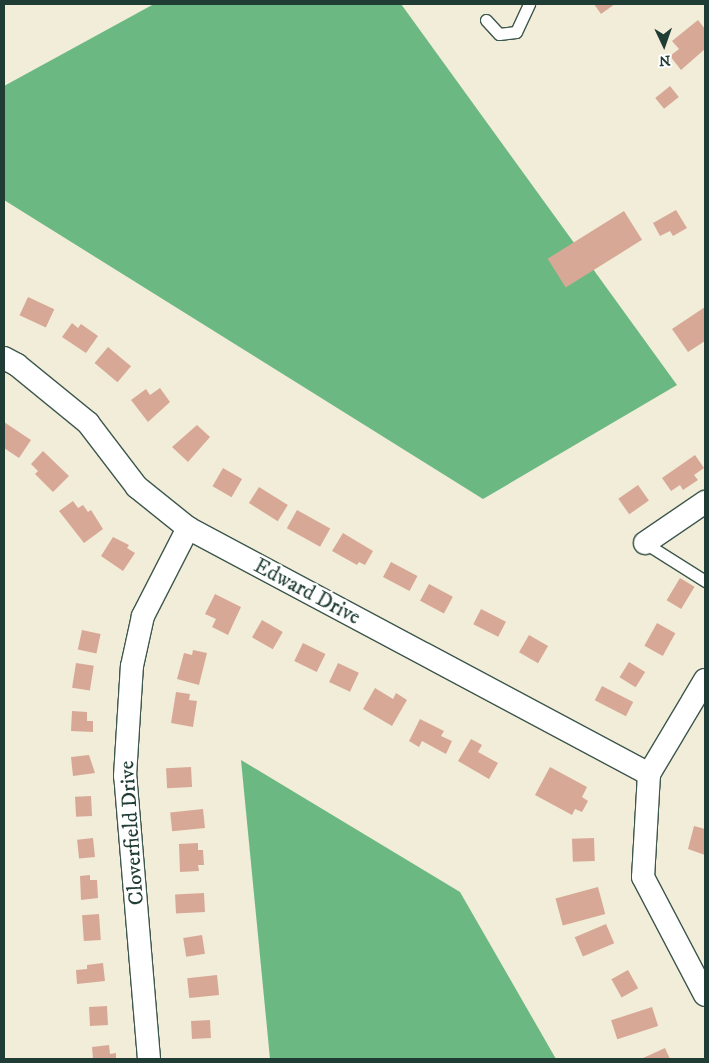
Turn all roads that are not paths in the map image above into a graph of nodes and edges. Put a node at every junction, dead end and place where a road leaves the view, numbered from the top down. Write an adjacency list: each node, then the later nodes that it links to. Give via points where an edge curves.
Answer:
1 (528, 4): 2 (lane, via 516,32 499,34)
2 (486, 20)
3 (4, 358): 5 (street, Edward Drive, via 18,365 88,423 137,487)
4 (705, 502): 6 (street)
5 (188, 528): 9 (street, Edward Drive); 11 (street, Cloverfield Drive, via 144,616 132,666 125,776)
6 (645, 543): 7 (lane)
7 (705, 581)
8 (705, 680): 9 (street)
9 (649, 774): 10 (street, via 643,876)
10 (705, 995)
11 (149, 1059)

